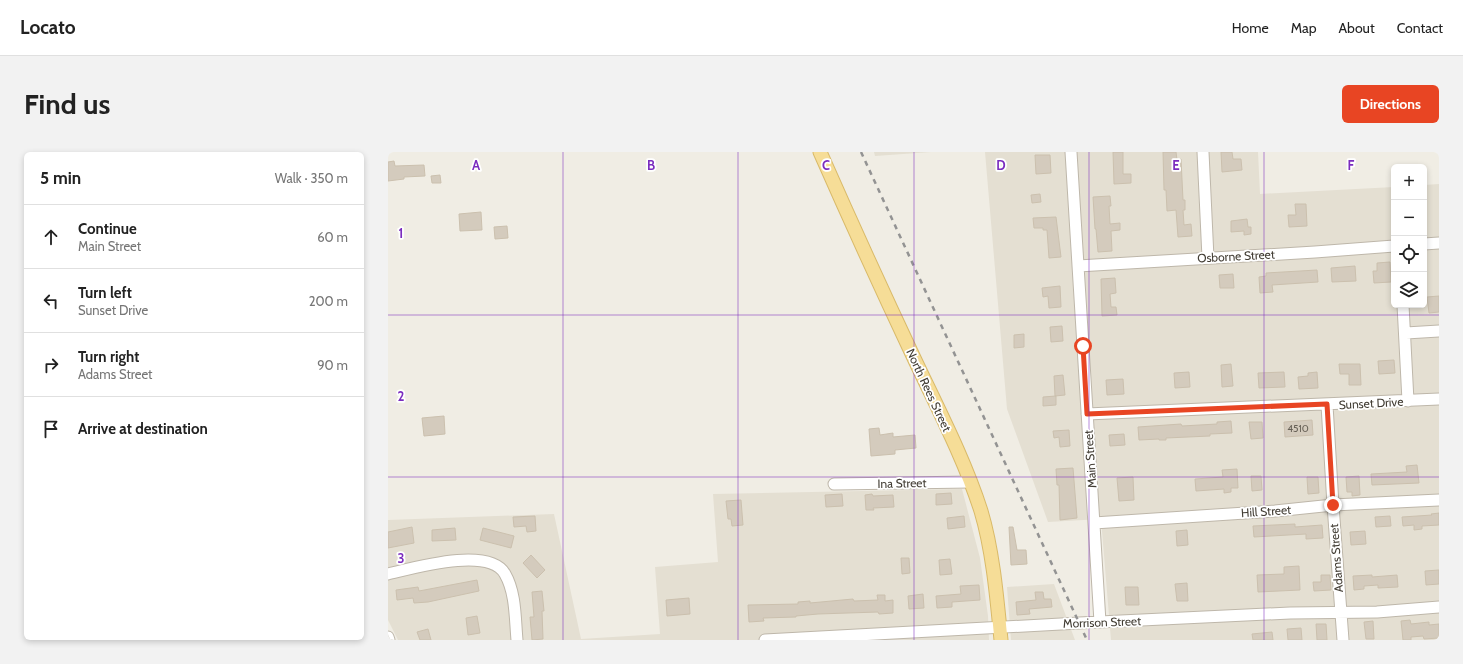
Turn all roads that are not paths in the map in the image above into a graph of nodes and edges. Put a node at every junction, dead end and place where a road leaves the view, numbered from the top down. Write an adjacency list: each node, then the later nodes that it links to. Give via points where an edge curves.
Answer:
1 (820, 152): 16 (main road, North Rees Street)
2 (1070, 152): 8 (street, Main Street)
3 (1203, 152): 7 (street)
4 (1439, 242): 5 (street)
5 (1427, 244)
6 (1391, 246): 7 (street, Osborne Street)
7 (1208, 258): 8 (street, Osborne Street)
8 (1078, 266): 15 (street, Main Street)
9 (1404, 308): 11 (street)
10 (1439, 331): 11 (street)
11 (1406, 333): 13 (street)
12 (1439, 399): 13 (street, Sunset Drive)
13 (1408, 401): 14 (street, Sunset Drive)
14 (1327, 404): 15 (street, Sunset Drive); 19 (street, Adams Street)
15 (1087, 414): 20 (street, Main Street)
16 (970, 482): 17 (street, Ina Street); 25 (main road, North Rees Street, via 988,540)
17 (834, 484)
18 (1439, 500): 19 (street, Hill Street)
19 (1333, 505): 20 (street, Hill Street); 23 (street, Adams Street)
20 (1094, 523): 24 (street, Main Street)
21 (388, 574): 29 (street, via 450,561 472,560 500,566 510,585)
22 (1439, 607): 23 (street, Morrison Street)
23 (1340, 613): 24 (street, Morrison Street); 32 (street, Adams Street)
24 (1100, 622): 25 (street, Morrison Street)
25 (1000, 627): 27 (street, Morrison Street); 31 (main road, North Rees Street)
26 (388, 637): 28 (street)
27 (852, 637): 30 (street, Morrison Street)
28 (390, 640)
29 (517, 640)
30 (765, 640)
31 (1001, 640)
32 (1343, 640)

